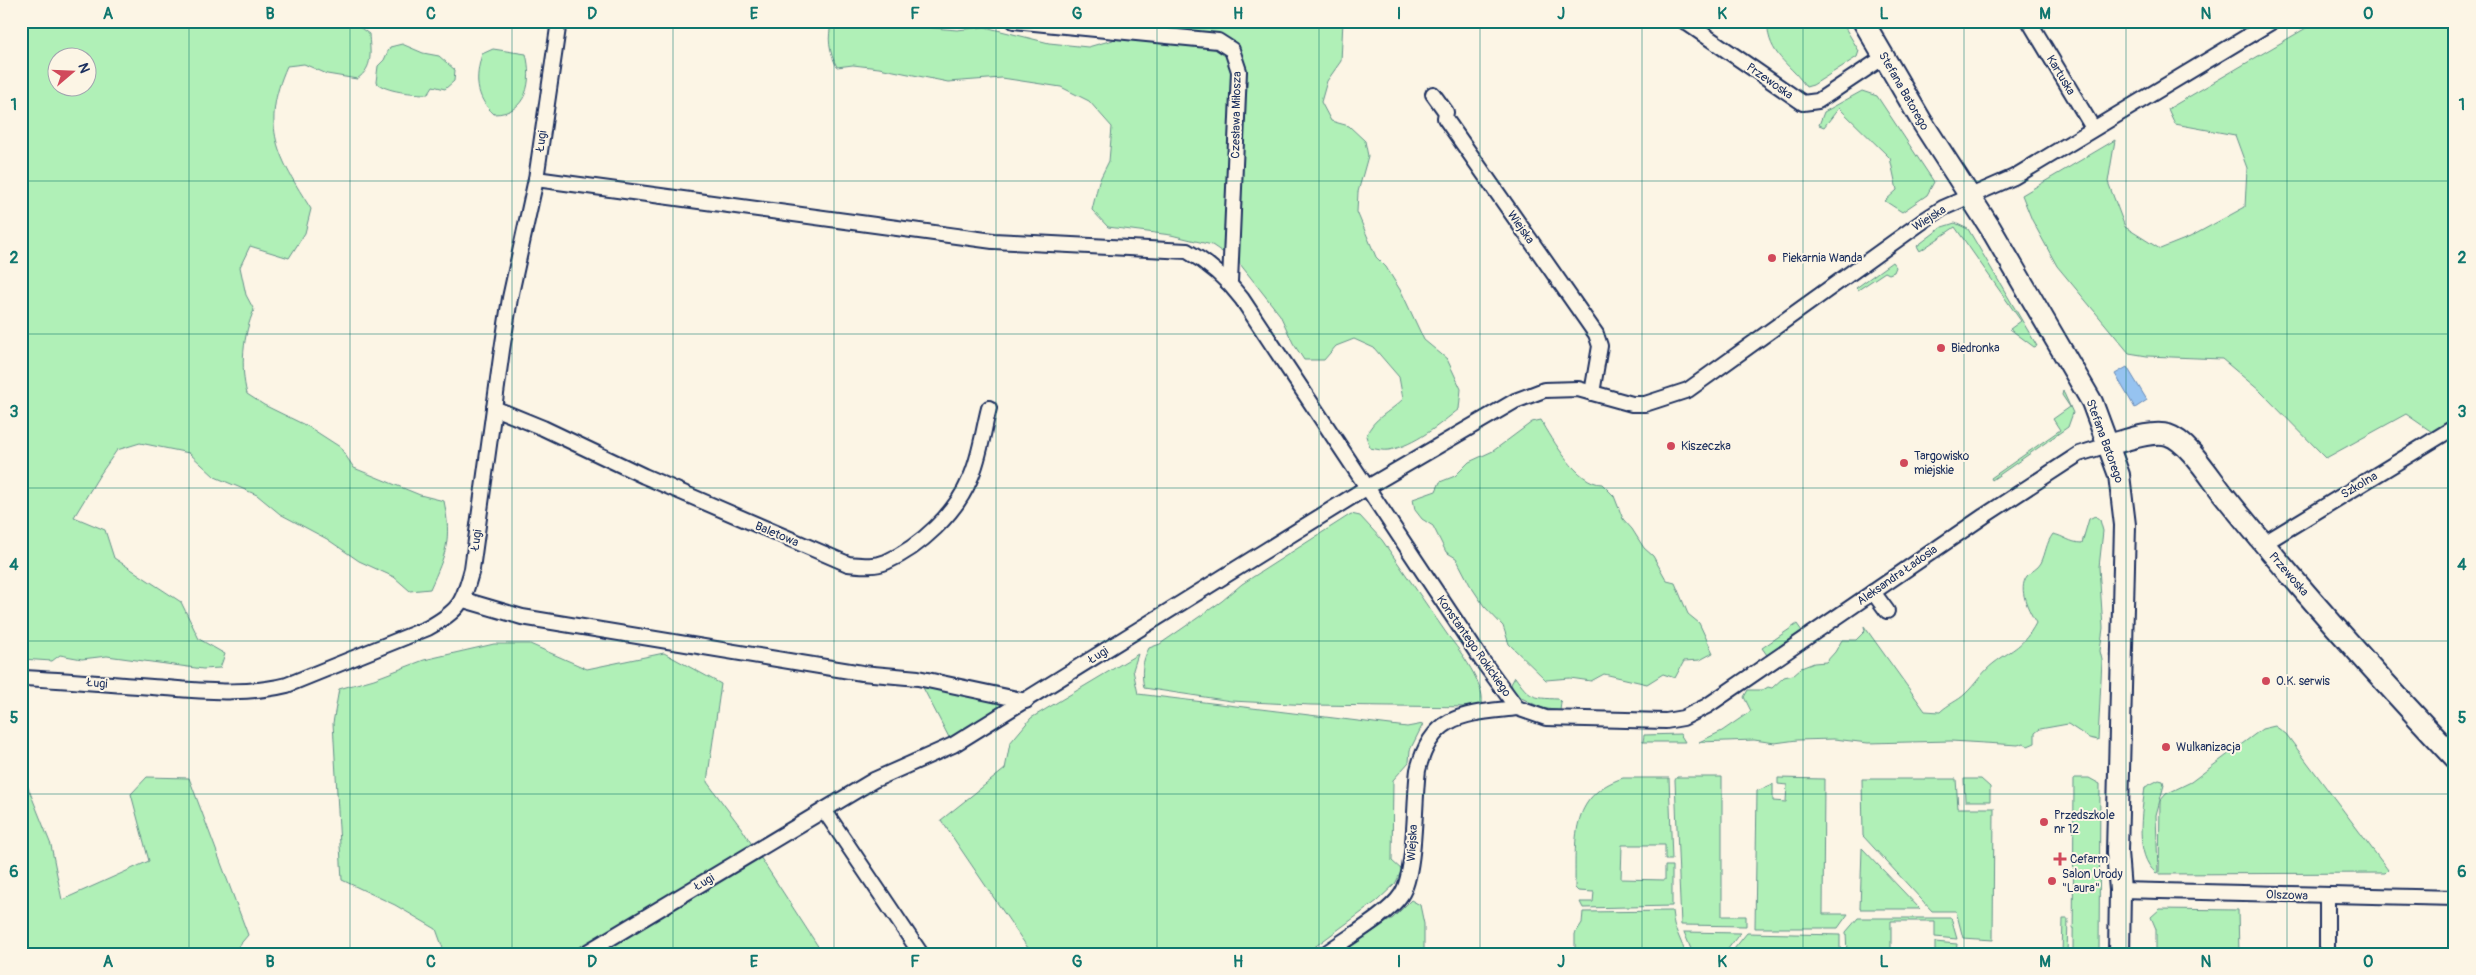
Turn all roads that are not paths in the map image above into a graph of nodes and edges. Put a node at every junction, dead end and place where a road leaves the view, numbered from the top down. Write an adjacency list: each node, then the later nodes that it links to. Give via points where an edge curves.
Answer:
1 (559, 21): 10 (street, Ługi)
2 (1014, 21): 12 (street, Czesława Miłosza, via 1218,41 1232,50 1239,71)
3 (1684, 21): 7 (street, Przewoska, via 1802,103 1818,101)
4 (1863, 21): 7 (street, Stefana Batorego)
5 (2028, 21): 9 (street, Kartuska)
6 (2268, 22): 9 (street, Wiejska)
7 (1884, 57): 11 (street, Stefana Batorego)
8 (1433, 94): 13 (street, Wiejska, via 1446,112 1445,118 1596,334 1600,346)
9 (2093, 128): 11 (street, Wiejska, via 2014,177)
10 (536, 179): 12 (street, Konstantego Rokickiego, via 994,241 1187,251 1211,265); 14 (street, Ługi, via 510,298)
11 (1969, 197): 13 (street, Wiejska, via 1926,219 1688,390 1645,404); 17 (street, Stefana Batorego, via 2067,356 2092,402)
12 (1230, 282): 18 (street, Konstantego Rokickiego)
13 (1592, 394): 18 (street, Wiejska, via 1578,389 1544,390 1529,395 1473,424)
14 (494, 408): 15 (street, Baletowa, via 848,564 867,566 885,562 914,546 956,502 970,479); 21 (street, Ługi, via 472,569)
15 (989, 408)
16 (2455, 426): 19 (street, Szkolna)
17 (2108, 445): 19 (street, Przewoska, via 2137,436 2167,434 2186,448); 20 (street, Aleksandra Ładosia, via 2079,454); 29 (street, Stefana Batorego, via 2119,475 2125,525 2117,852)
18 (1366, 488): 24 (street, Ługi); 25 (street, Konstantego Rokickiego)
19 (2263, 544): 27 (street, Przewoska)
20 (1873, 592): 22 (street); 26 (street, Aleksandra Ładosia)
21 (464, 600): 23 (street, Ługi, via 447,617 428,628 271,689 214,692); 24 (street, via 522,617 862,673 918,678)
22 (1887, 611)
23 (21, 678)
24 (1026, 700): 28 (street, Ługi, via 953,745 874,780)
25 (1517, 708): 26 (street, Konstantego Rokickiego, via 1546,718 1562,719 1666,721); 34 (street, Wiejska, via 1464,714 1445,722 1435,731 1420,758 1407,886 1389,908)
26 (1691, 715)
27 (2455, 758)
28 (824, 810): 32 (street, Ługi); 33 (street)
29 (2120, 890): 30 (street, Olszowa); 35 (street, Stefana Batorego)
30 (2327, 897): 31 (street, Olszowa); 36 (street)
31 (2455, 898)
32 (584, 954)
33 (921, 954)
34 (1325, 954)
35 (2119, 954)
36 (2328, 954)

